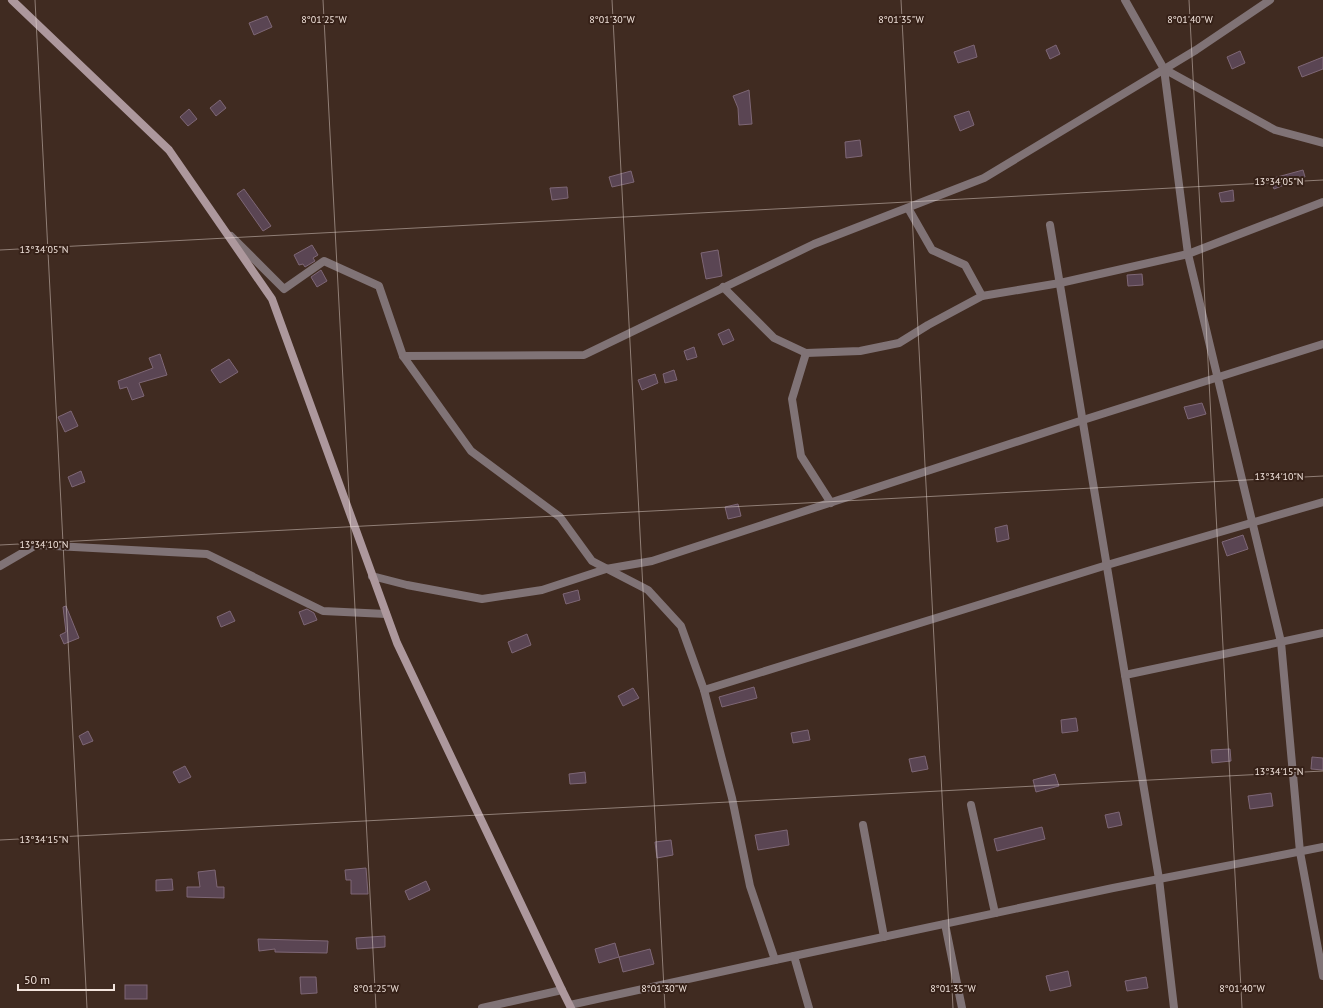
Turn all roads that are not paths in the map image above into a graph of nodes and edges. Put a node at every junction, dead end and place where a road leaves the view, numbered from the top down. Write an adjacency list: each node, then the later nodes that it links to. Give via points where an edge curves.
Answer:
1 (12, 0): 9 (street, via 169,150)
2 (1126, 0): 4 (street)
3 (1270, 0): 4 (street)
4 (1164, 69): 5 (street, via 1275,130); 7 (street, via 984,178); 10 (street)
5 (1323, 142)
6 (1323, 202): 10 (street)
7 (908, 208): 12 (street, via 814,244); 13 (street, via 932,250 965,265)
8 (1050, 225): 11 (street)
9 (223, 228): 16 (street, via 284,289 324,261 379,286); 25 (street, via 272,299)
10 (1188, 254): 11 (street); 17 (street)
11 (1060, 283): 13 (street); 18 (street)
12 (723, 287): 15 (street, via 774,338); 16 (street, via 584,356)
13 (982, 296): 15 (street, via 899,343 860,351)
14 (1323, 344): 17 (street)
15 (806, 353): 20 (street, via 792,399 801,456)
16 (402, 356): 24 (street, via 471,451 560,517 592,561)
17 (1217, 378): 18 (street); 21 (street)
18 (1083, 420): 20 (street); 22 (street)
19 (1323, 502): 21 (street)
20 (831, 503): 24 (street, via 652,561)
21 (1252, 523): 22 (street); 28 (street)
22 (1107, 565): 29 (street); 30 (street)
23 (0, 566): 26 (street, via 36,545 207,554 323,611)
24 (606, 569): 25 (street, via 542,590 482,599); 30 (street, via 648,590 681,626)
25 (372, 576): 26 (street)
26 (386, 614): 42 (street, via 397,643)
27 (1323, 633): 28 (street)
28 (1280, 642): 29 (street); 34 (street)
29 (1125, 675): 35 (street)
30 (704, 690): 40 (street, via 732,798 750,886)
31 (972, 805): 36 (street)
32 (863, 825): 38 (street)
33 (1323, 847): 34 (street)
34 (1300, 852): 35 (street); 41 (street)
35 (1159, 879): 36 (street); 47 (street)
36 (995, 913): 37 (street)
37 (945, 924): 38 (street); 46 (street)
38 (884, 937): 39 (street)
39 (794, 956): 40 (street); 45 (street)
40 (775, 960): 43 (street)
41 (1323, 976)
42 (562, 990): 43 (street); 44 (street)
43 (571, 1007)
44 (482, 1008)
45 (809, 1008)
46 (962, 1008)
47 (1174, 1008)

